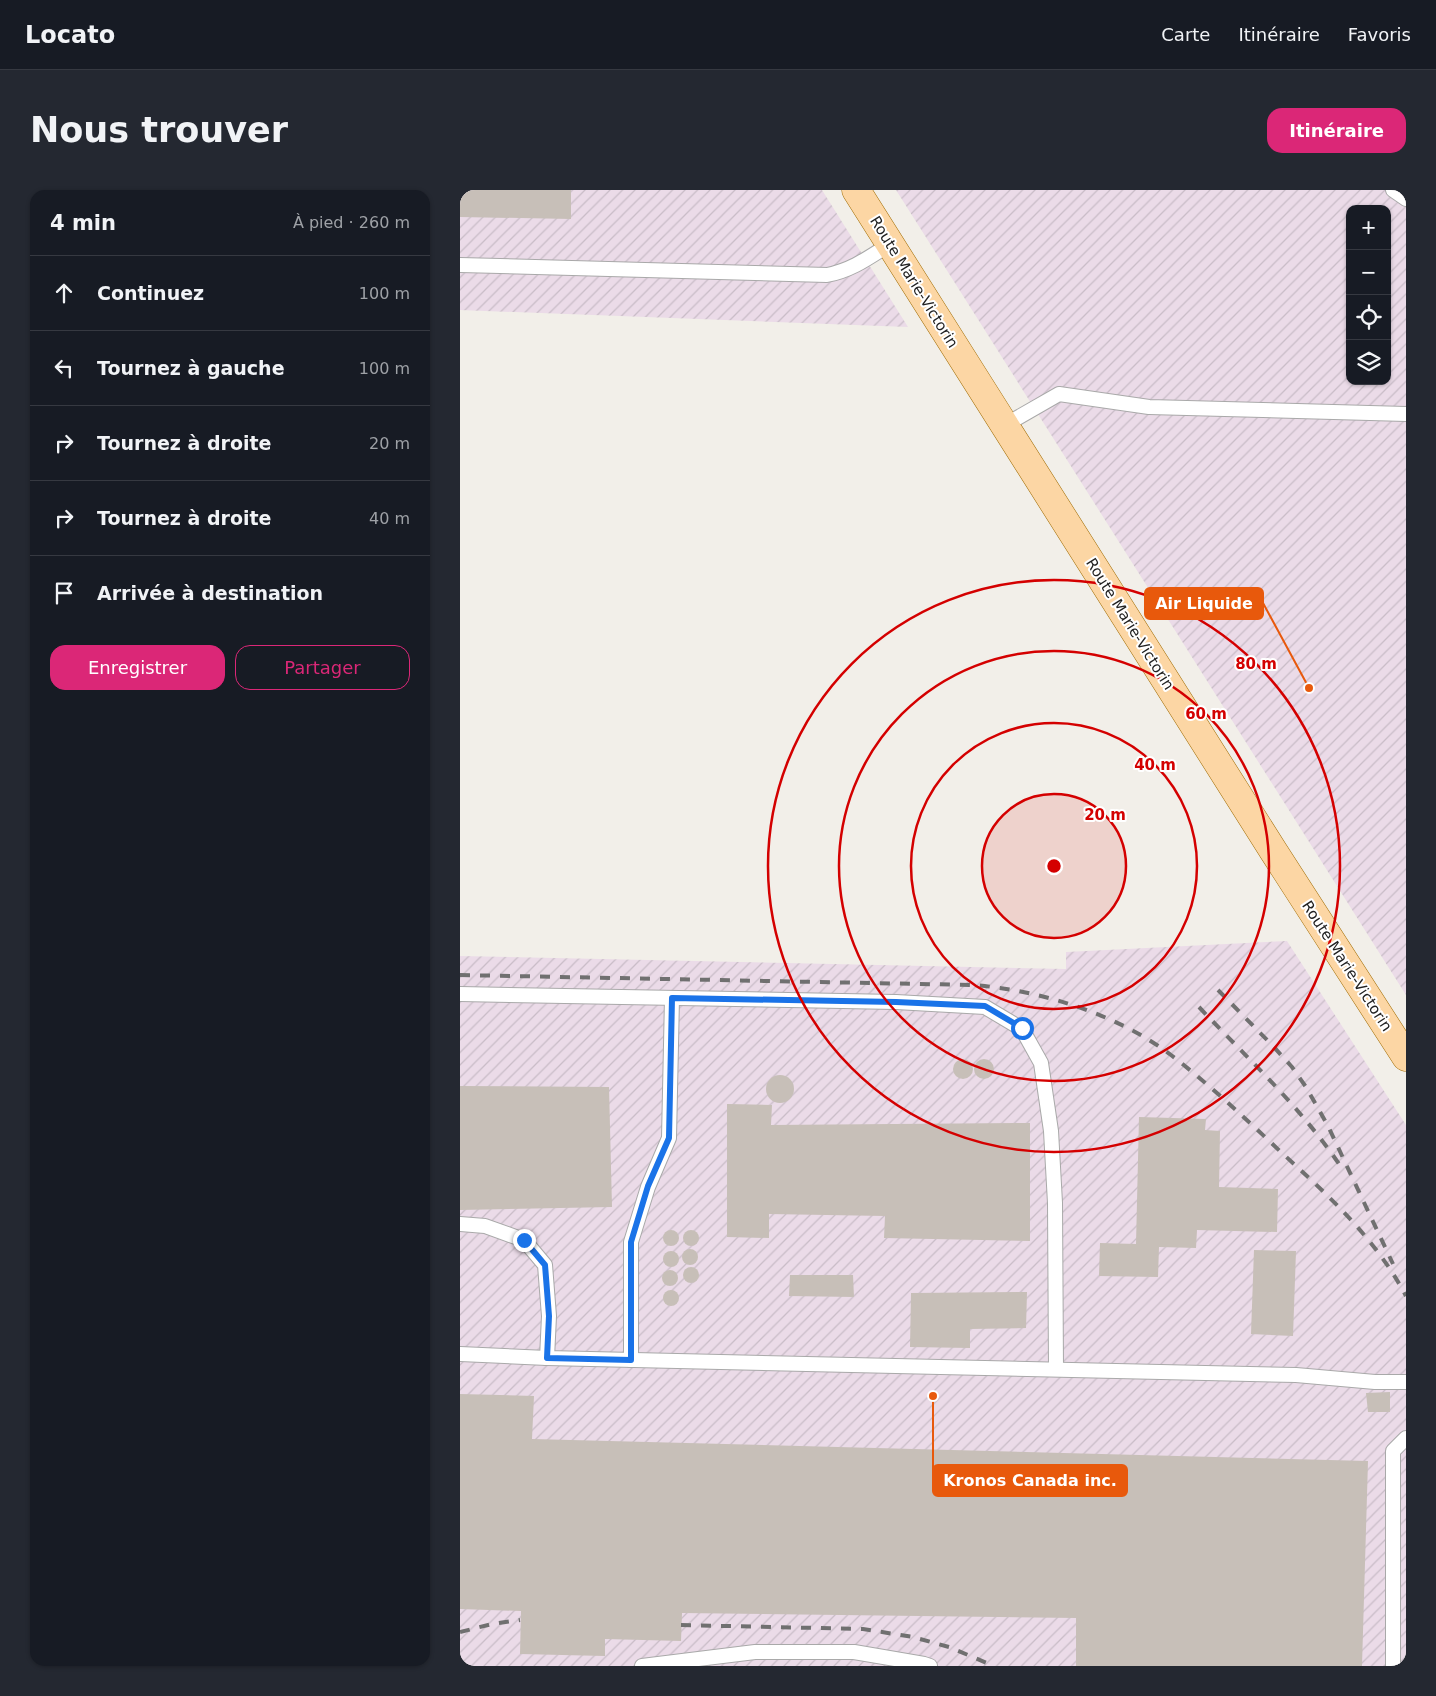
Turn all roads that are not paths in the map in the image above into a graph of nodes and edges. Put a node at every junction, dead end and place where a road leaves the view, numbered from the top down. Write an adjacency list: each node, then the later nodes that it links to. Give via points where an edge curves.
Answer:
1 (856, 190): 4 (main road, Route Marie-Victorin)
2 (1393, 190): 3 (lane)
3 (1406, 199)
4 (890, 244): 5 (lane, via 843,272 827,275); 7 (main road, Route Marie-Victorin)
5 (460, 265)
6 (1406, 414): 7 (lane, via 1149,407 1059,394)
7 (1005, 425): 10 (main road, Route Marie-Victorin, via 1274,852)
8 (460, 994): 9 (lane)
9 (672, 998): 14 (lane, via 669,1138 648,1186 631,1242); 15 (lane, via 985,1006 1022,1028 1040,1063 1051,1131)
10 (1405, 1053)
11 (460, 1224): 13 (lane, via 485,1226 524,1240 545,1265 549,1316)
12 (460, 1354): 13 (lane)
13 (547, 1358): 14 (lane)
14 (631, 1360): 15 (lane)
15 (1056, 1369): 16 (lane, via 1296,1375)
16 (1406, 1382)
17 (1406, 1438): 20 (lane, via 1393,1451)
18 (642, 1666): 19 (lane, via 755,1652 854,1652)
19 (930, 1666)
20 (1393, 1666)

